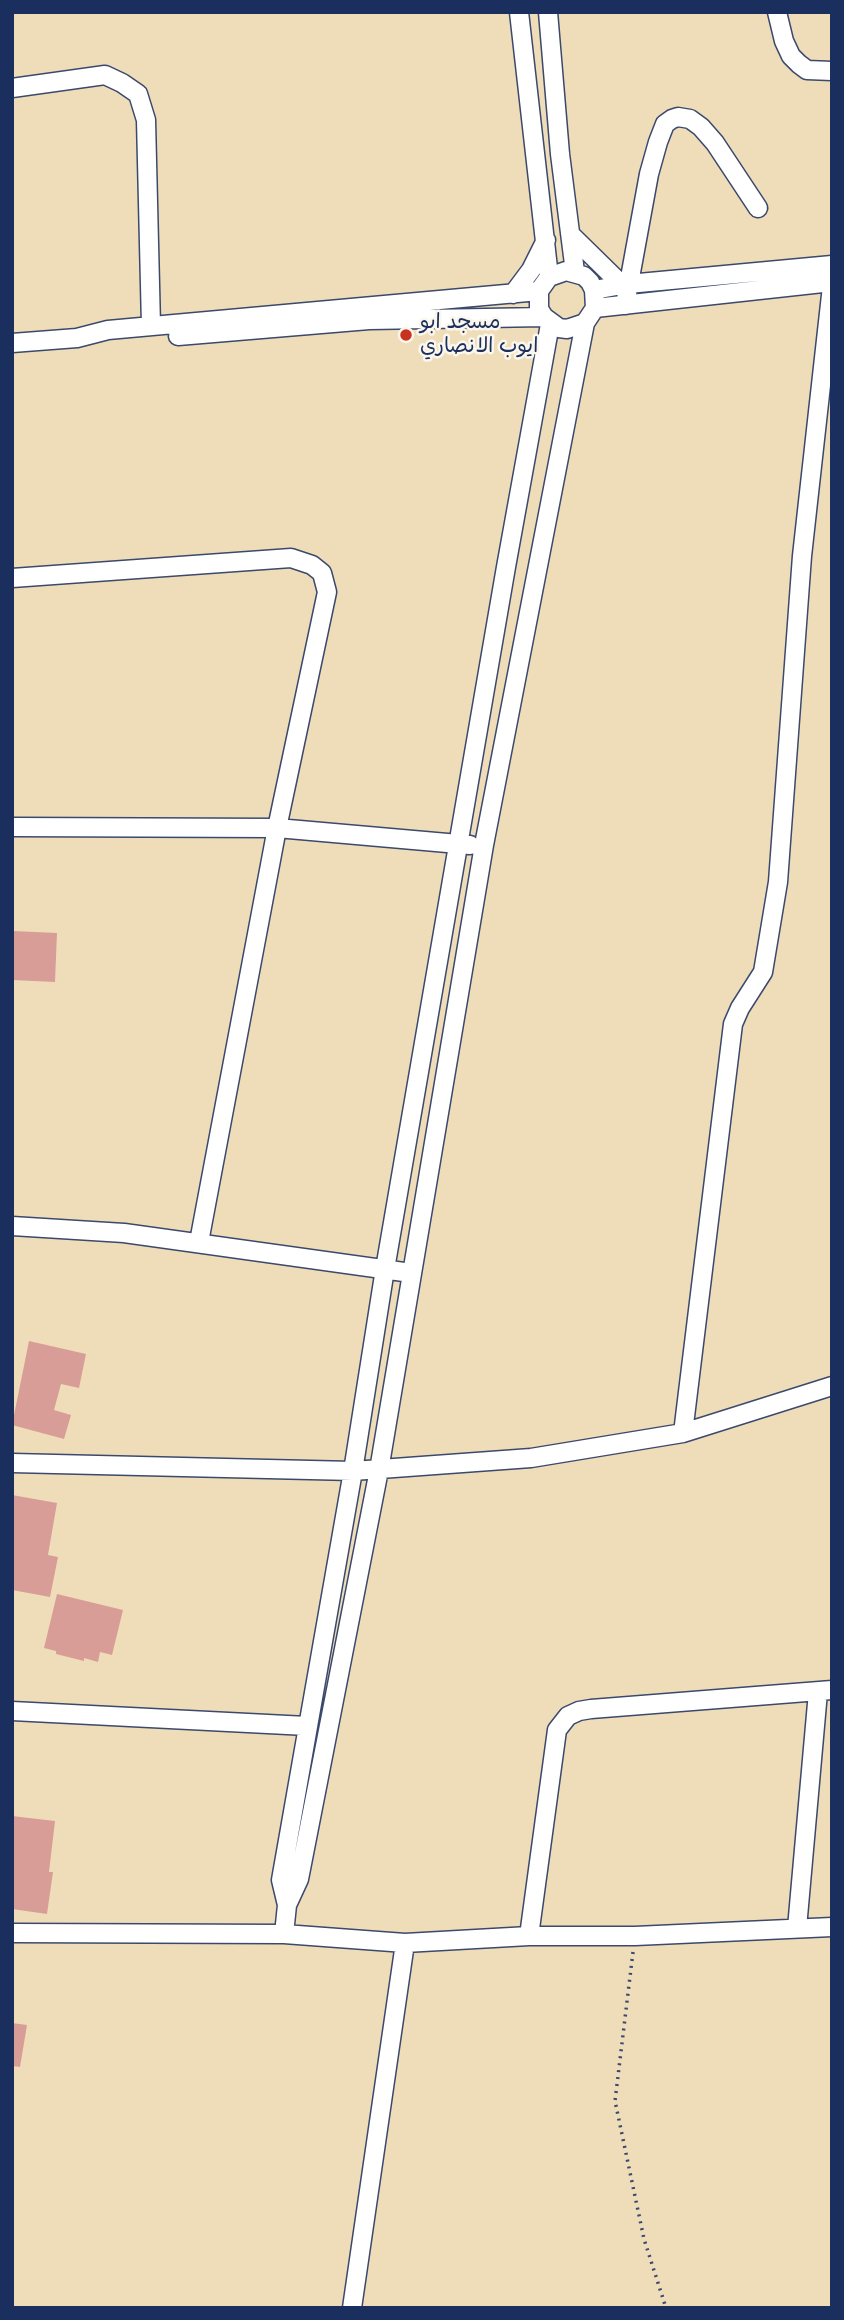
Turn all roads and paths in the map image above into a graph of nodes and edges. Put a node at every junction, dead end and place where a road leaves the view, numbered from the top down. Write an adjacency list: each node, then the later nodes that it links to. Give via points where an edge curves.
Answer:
1 (519, 12): 8 (street)
2 (548, 12): 7 (street)
3 (777, 12): 4 (street, via 784,41 799,64 807,70)
4 (832, 71)
5 (12, 88): 18 (street, via 105,75 138,94 146,120)
6 (758, 208): 13 (street, via 701,127 690,118 672,119 658,142)
7 (570, 234): 10 (street); 13 (street)
8 (545, 240): 11 (street); 14 (street)
9 (832, 265): 13 (street)
10 (575, 272): 11 (street, via 566,271); 16 (street, via 583,276)
11 (544, 284): 14 (street); 17 (street, via 538,300)
12 (832, 284): 15 (street); 31 (street, via 800,570 779,882 763,972 733,1024)
13 (625, 285): 15 (street); 16 (street)
14 (513, 294): 18 (street)
15 (625, 305): 16 (street)
16 (591, 307): 17 (street, via 568,329); 25 (street)
17 (547, 321): 19 (street, via 369,320 107,342); 24 (street)
18 (150, 326): 19 (street)
19 (77, 338): 20 (street)
20 (12, 343)
21 (12, 578): 23 (street, via 291,558 322,573 327,592)
22 (12, 827): 23 (street)
23 (277, 828): 24 (street); 27 (street)
24 (459, 845): 25 (street); 28 (street)
25 (484, 845): 29 (street)
26 (12, 1226): 27 (street)
27 (199, 1242): 28 (street)
28 (384, 1269): 29 (street); 34 (street)
29 (411, 1273): 33 (street)
30 (832, 1386): 31 (street)
31 (683, 1433): 33 (street, via 531,1458)
32 (12, 1463): 34 (street)
33 (379, 1470): 34 (street); 38 (street, via 299,1879)
34 (353, 1471): 37 (street)
35 (825, 1691): 40 (street); 43 (street, via 591,1709 568,1716 557,1730)
36 (12, 1711): 37 (street)
37 (307, 1726): 38 (street, via 281,1880)
38 (287, 1905): 42 (street)
39 (832, 1927): 40 (street)
40 (797, 1928): 44 (street)
41 (12, 1933): 42 (street)
42 (284, 1934): 45 (street)
43 (529, 1936): 44 (street); 45 (street)
44 (635, 1936): 47 (path, via 615,2101 644,2239)
45 (405, 1943): 46 (street)
46 (352, 2308)
47 (666, 2308)

